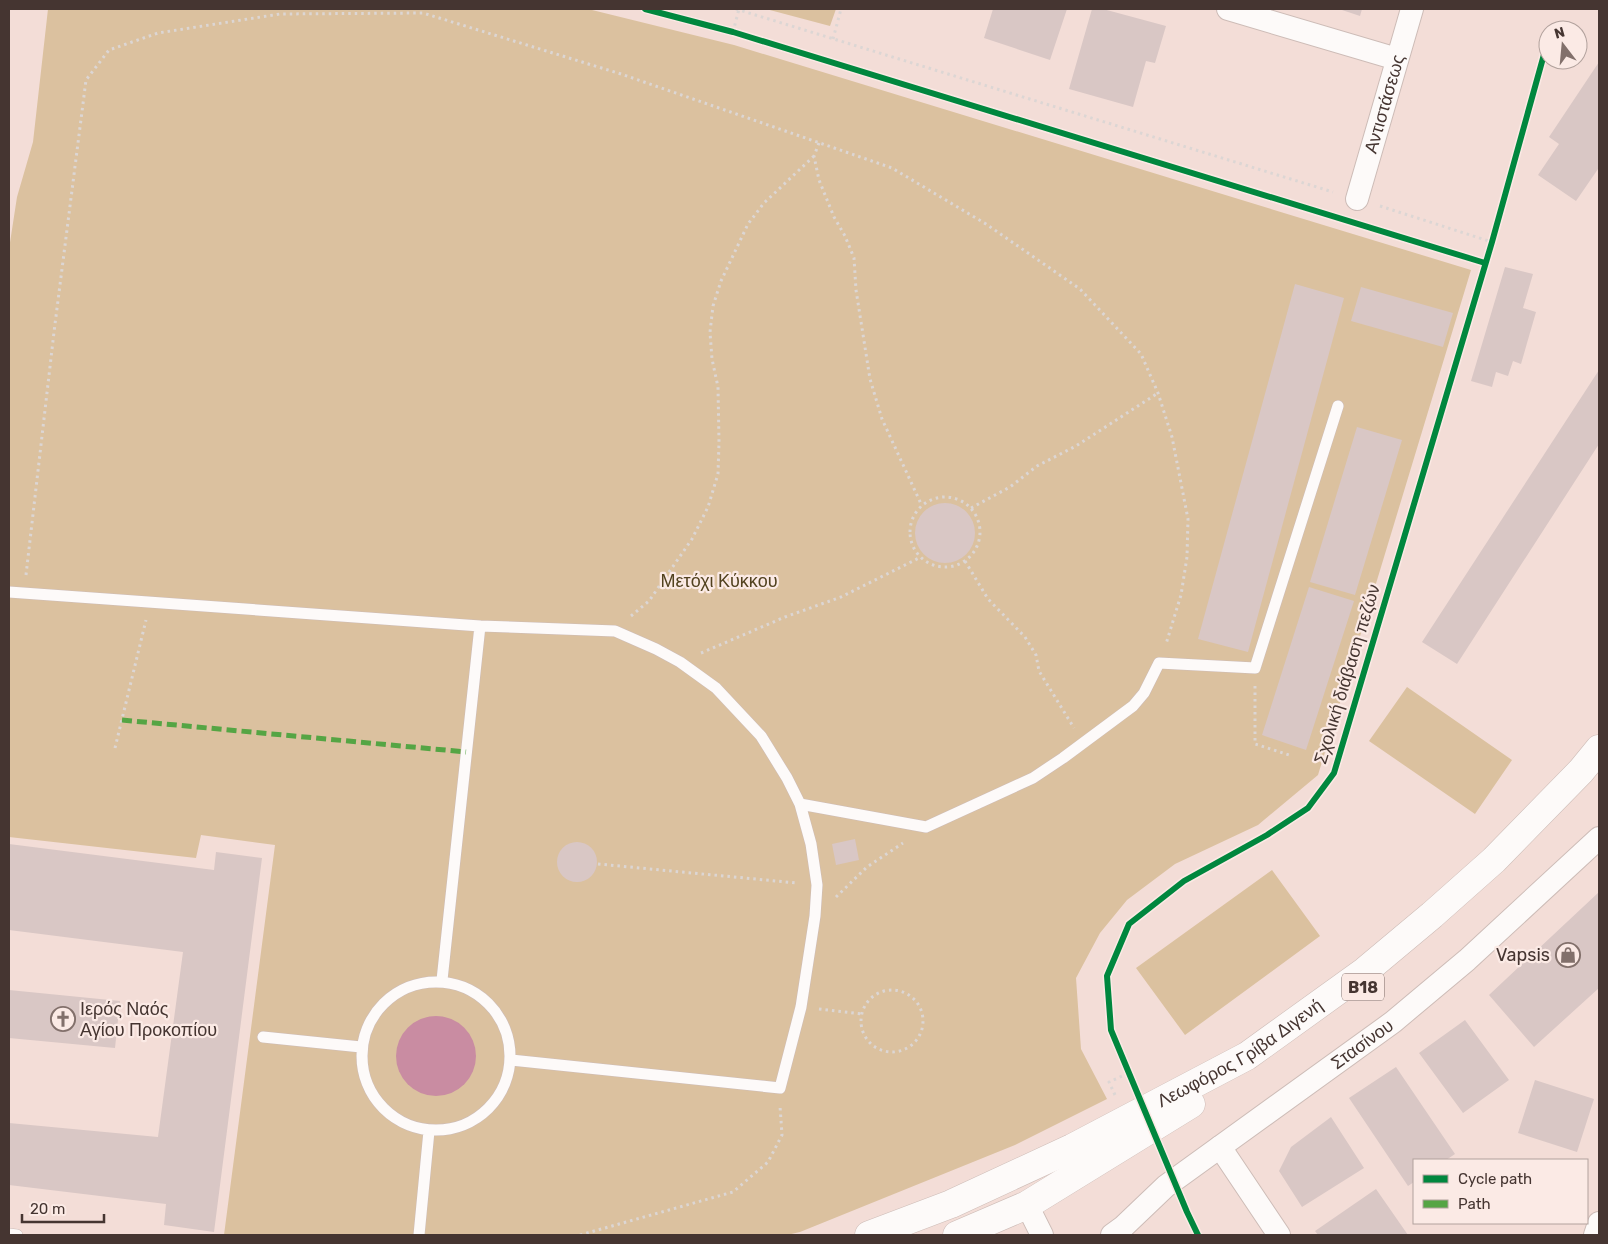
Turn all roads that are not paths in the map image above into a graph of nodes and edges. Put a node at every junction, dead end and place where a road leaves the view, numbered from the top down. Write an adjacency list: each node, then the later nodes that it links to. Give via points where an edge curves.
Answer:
1 (1228, 9): 3 (street)
2 (1412, 9): 3 (street, Αντιστάσεως)
3 (1397, 59): 4 (street, Αντιστάσεως)
4 (1357, 199)
5 (1338, 406): 10 (lane, via 1255,668 1160,663 1133,706 1083,743 1033,778 926,828)
6 (9, 592): 7 (lane)
7 (480, 626): 10 (lane, via 615,631 680,662 716,688 761,736); 12 (lane)
8 (1599, 750): 23 (main road, Λεωφόρος Γρίβα Διγενή / B18, via 1494,860 1432,916 1365,971 1247,1056 1072,1148 951,1204)
9 (1599, 767): 18 (main road, Λεωφόρος Γρίβα Διγενή / B18, via 1490,883 1391,967 1253,1065)
10 (800, 804): 15 (lane, via 811,844 817,885 815,916 801,1007 780,1088)
11 (1599, 838): 17 (street, Στασίνου, via 1481,947 1392,1022)
12 (442, 980): 14 (lane, via 412,985 388,998 370,1020); 15 (lane, via 470,988 493,1006 508,1032)
13 (263, 1037): 14 (lane)
14 (362, 1047): 16 (lane, via 364,1076 377,1103 400,1122)
15 (511, 1060): 16 (lane, via 503,1090 485,1114 458,1128)
16 (429, 1130): 22 (lane)
17 (1220, 1147): 26 (street, Στασίνου, via 1166,1186); 27 (street)
18 (1027, 1205): 24 (main road, Λεωφόρος Γρίβα Διγενή / B18); 25 (street)
19 (1599, 1223): 28 (street)
20 (9, 1234): 21 (lane)
21 (17, 1235)
22 (420, 1235)
23 (869, 1235)
24 (956, 1235)
25 (1042, 1235)
26 (1112, 1235)
27 (1279, 1235)
28 (1595, 1235)

